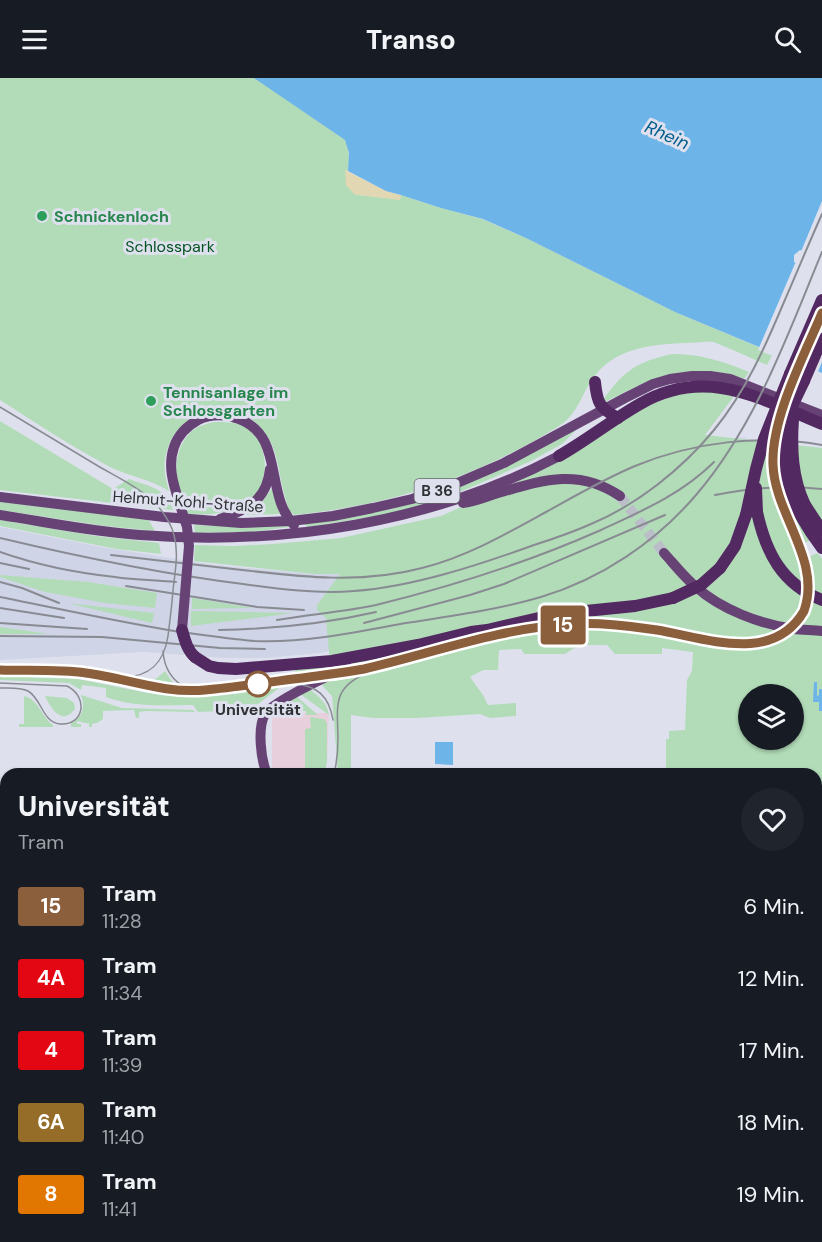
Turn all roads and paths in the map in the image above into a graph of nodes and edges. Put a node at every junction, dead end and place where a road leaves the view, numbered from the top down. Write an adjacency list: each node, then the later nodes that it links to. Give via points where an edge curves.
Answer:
1 (822, 300): 12 (highway, bridge, via 764,439)
2 (822, 339): 17 (highway, bridge, via 787,417 782,448 784,472)
3 (595, 382): 4 (highway)
4 (603, 409): 5 (highway); 6 (main road, B 36, via 653,384 710,376 730,379); 15 (main road, Helmut-Kohl-Straße / B 36, via 488,471 428,494 345,514)
5 (618, 418): 6 (highway, B 36, via 669,391 700,386 747,393); 7 (highway, B 36)
6 (821, 419)
7 (559, 456): 11 (main road, Helmut-Kohl-Straße / B 36)
8 (270, 459): 14 (main road, via 267,483 257,501); 15 (main road, via 283,511); 20 (main road, bridge, via 261,435 246,421 225,415 195,422 175,444 170,460 172,481 189,546)
9 (620, 496): 11 (main road, via 590,482 561,478)
10 (0, 498): 14 (main road, Helmut-Kohl-Straße / B 36)
11 (433, 507): 16 (main road, Helmut-Kohl-Straße / B 36)
12 (751, 513): 19 (highway, via 774,560 797,586); 21 (highway, bridge, via 720,568 701,585 673,598 556,614)
13 (0, 515): 16 (main road, Helmut-Kohl-Straße / B 36, via 142,536)
14 (215, 521): 15 (main road, Helmut-Kohl-Straße / B 36)
15 (291, 521): 16 (main road)
16 (304, 532)
17 (820, 539)
18 (664, 553): 22 (main road, via 696,587 732,610 767,623)
19 (822, 600)
20 (182, 630): 21 (highway, bridge, via 195,657 209,666 236,669 348,659)
21 (487, 630): 23 (highway)
22 (822, 631)
23 (347, 668): 24 (main road, via 276,703 266,712 261,728)
24 (264, 768)

